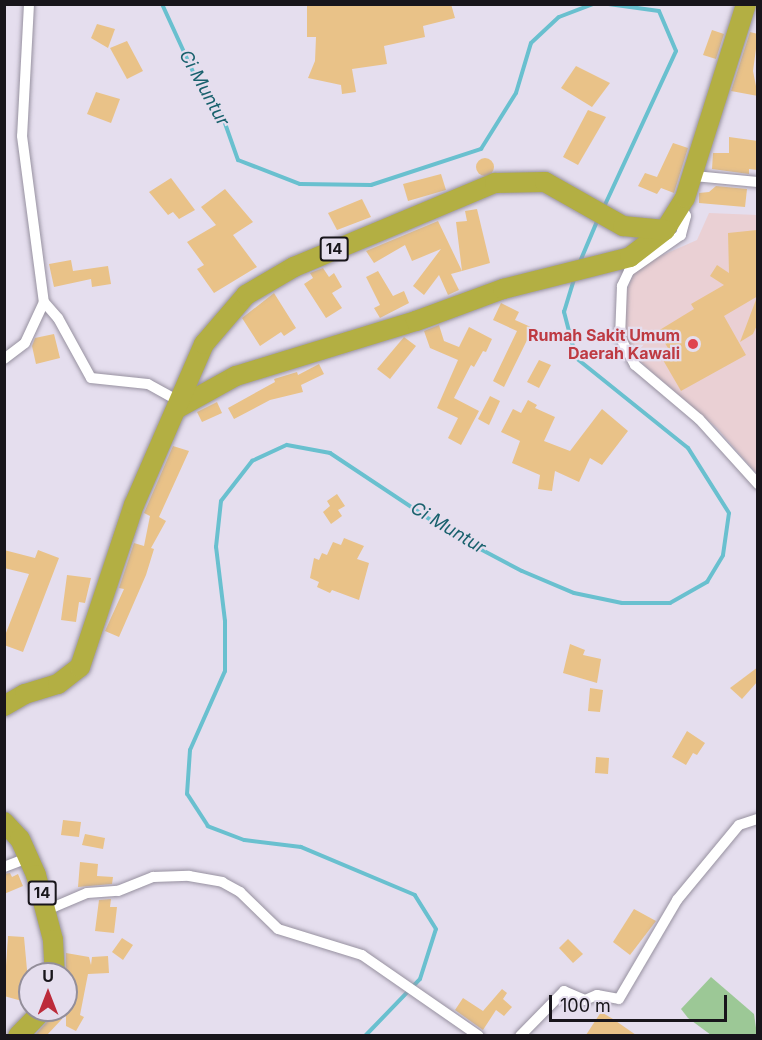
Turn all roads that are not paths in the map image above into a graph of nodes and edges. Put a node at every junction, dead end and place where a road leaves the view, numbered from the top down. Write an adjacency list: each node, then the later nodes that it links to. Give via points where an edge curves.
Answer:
1 (29, 4): 7 (street, via 22,136)
2 (750, 8): 3 (highway)
3 (694, 176): 4 (street); 5 (highway)
4 (758, 182)
5 (681, 206): 6 (highway); 10 (street, via 686,216 681,235 629,271 622,286 620,337 635,364 699,419)
6 (665, 230): 9 (highway, via 630,257 612,264 503,289 416,321 236,376); 9 (highway, 14, via 612,222 554,185 536,180 476,188 294,267 246,295 204,344)
7 (44, 302): 8 (street, via 25,343); 9 (street, via 58,318 92,378 148,384)
8 (4, 359)
9 (179, 405): 11 (highway, 14, via 130,515 80,667 58,684 25,694)
10 (758, 484)
11 (4, 706)
12 (758, 819): 21 (street, via 739,825 677,900 619,999 597,995 585,1000 564,991)
13 (4, 822): 14 (highway, 14)
14 (30, 857): 15 (street); 16 (highway, 14)
15 (4, 867)
16 (47, 910): 17 (highway, 14); 20 (street, via 87,893 118,891 153,877 210,879 240,892 278,929 353,951)
17 (56, 962)
18 (31, 1022): 19 (highway)
19 (18, 1035)
20 (479, 1035)
21 (520, 1035)

